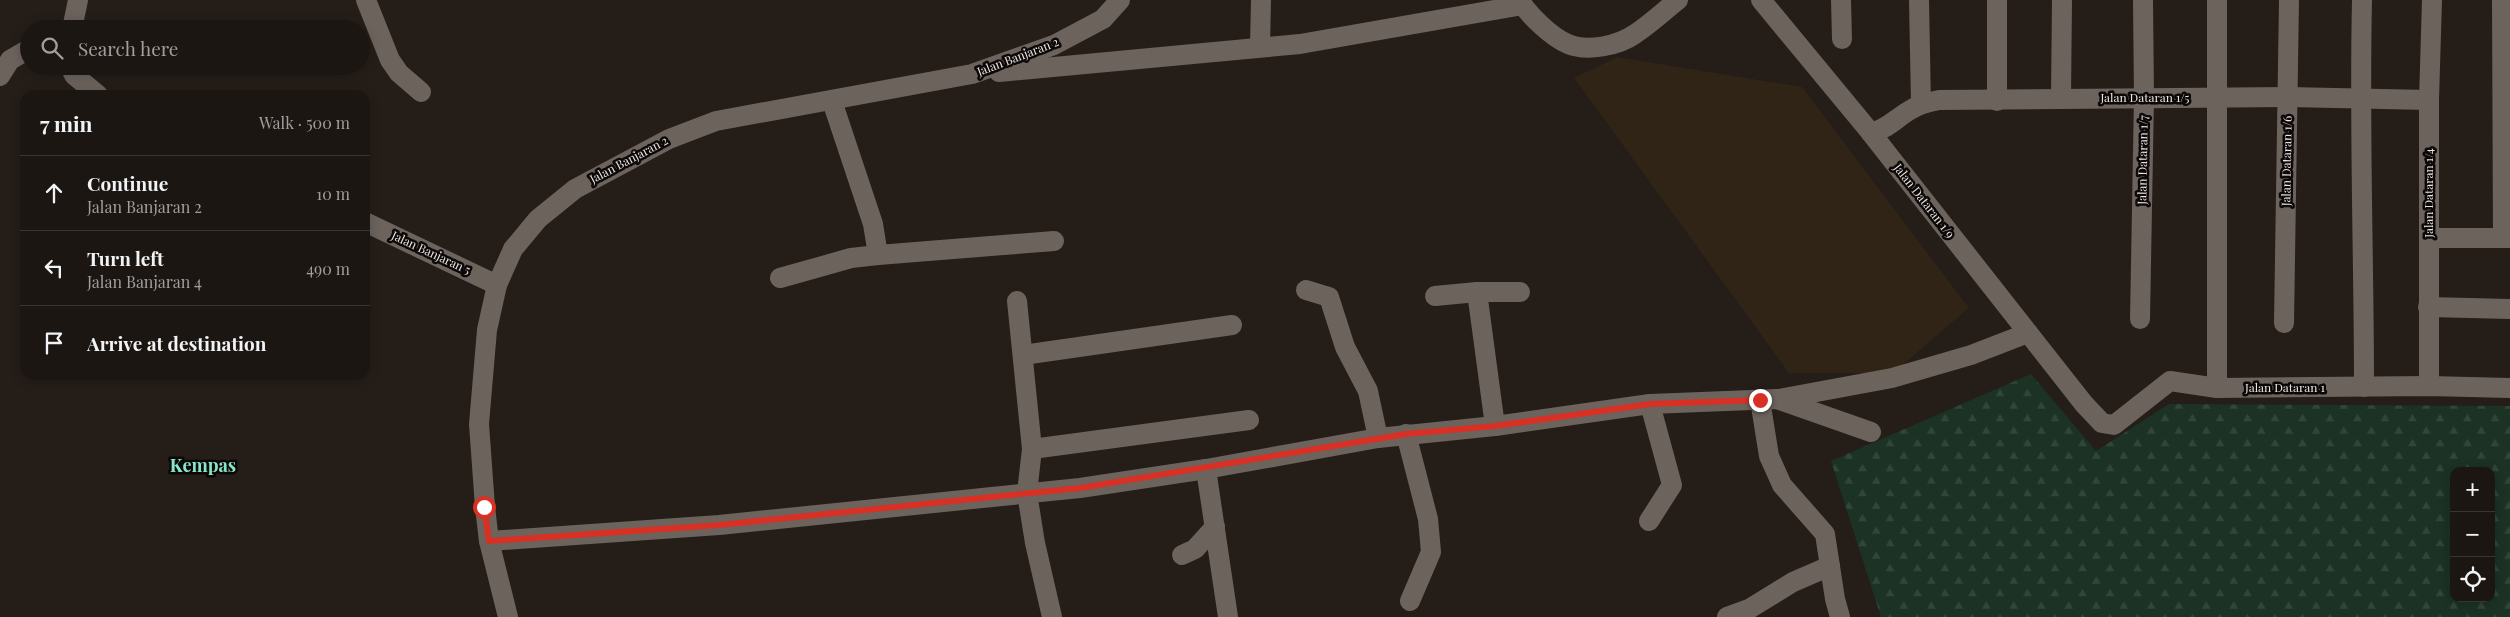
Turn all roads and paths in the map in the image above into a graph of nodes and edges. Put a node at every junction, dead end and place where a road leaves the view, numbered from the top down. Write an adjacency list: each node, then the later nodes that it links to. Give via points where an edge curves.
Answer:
1 (78, 0): 18 (street)
2 (366, 0): 26 (street, via 390,60 399,73)
3 (1120, 0): 22 (street, Jalan Banjaran 2, via 1103,19 1054,45)
4 (1260, 0): 20 (street)
5 (1761, 0): 36 (street, Jalan Dataran 1/9)
6 (1841, 0): 19 (street)
7 (1919, 0): 35 (street)
8 (1997, 0): 34 (street)
9 (2062, 0): 27 (street)
10 (2143, 0): 30 (street, Jalan Dataran 1/7)
11 (2217, 0): 31 (street)
12 (2289, 0): 28 (street, Jalan Dataran 1/6)
13 (2362, 0): 29 (street)
14 (2432, 0): 32 (street, Jalan Dataran 1/4)
15 (2502, 0): 39 (street)
16 (1521, 3): 17 (street, via 1552,34 1568,44 1590,48 1611,45 1634,35); 20 (street, via 1300,44)
17 (1666, 3)
18 (74, 20)
19 (1842, 39)
20 (1260, 47): 22 (street)
21 (20, 54): 24 (street, via 10,60)
22 (972, 74): 33 (street, Jalan Banjaran 2)
23 (74, 75): 25 (street)
24 (0, 76)
25 (85, 90)
26 (422, 92)
27 (2061, 97): 30 (street, Jalan Dataran 1/5); 34 (street, Jalan Dataran 1/5)
28 (2288, 97): 29 (street, Jalan Dataran 1/5); 31 (street, Jalan Dataran 1/5); 52 (street, Jalan Dataran 1/6)
29 (2359, 97): 32 (street, Jalan Dataran 1/5); 58 (street)
30 (2144, 98): 31 (street, Jalan Dataran 1/5); 51 (street, Jalan Dataran 1/7)
31 (2217, 98): 57 (street)
32 (2429, 100): 38 (street, Jalan Dataran 1/4)
33 (832, 101): 41 (street, via 873,224); 43 (street, Jalan Banjaran 2, via 716,121 669,139 575,189 538,219 513,249)
34 (1998, 101): 35 (street, Jalan Dataran 1/5, via 1939,100)
35 (1921, 104): 36 (street, Jalan Dataran 1/5, via 1884,130)
36 (1871, 133): 54 (street, Jalan Dataran 1/9)
37 (370, 224): 43 (street, Jalan Banjaran 5)
38 (2429, 238): 39 (street); 49 (street, Jalan Dataran 1/4)
39 (2507, 238)
40 (1054, 241): 41 (street)
41 (878, 255): 42 (street, via 851,258)
42 (780, 278)
43 (497, 285): 73 (street, Jalan Banjaran 2, via 487,330 479,424)
44 (1306, 290): 67 (street, via 1329,297 1345,347 1368,391)
45 (1477, 292): 46 (street); 47 (street); 64 (street)
46 (1520, 292)
47 (1434, 296)
48 (1017, 301): 55 (street)
49 (2428, 307): 50 (street); 56 (street, Jalan Dataran 1/4)
50 (2510, 309)
51 (2140, 319)
52 (2284, 323)
53 (1232, 325): 55 (street)
54 (2028, 333): 60 (street, via 1971,356 1892,378); 62 (street, Jalan Dataran 1/9)
55 (1023, 355): 68 (street)
56 (2429, 386): 58 (street, Jalan Dataran 1); 59 (street, Jalan Dataran 1)
57 (2218, 388): 58 (street, Jalan Dataran 1); 62 (street, Jalan Dataran 1, via 2170,381 2114,426 2102,423)
58 (2364, 388)
59 (2510, 388)
60 (1769, 400): 61 (street); 65 (street); 75 (street, via 1769,456 1782,485 1825,534)
61 (1650, 404): 64 (street); 71 (street, via 1672,485)
62 (2084, 404)
63 (1249, 420): 68 (street)
64 (1495, 426): 66 (street)
65 (1871, 432)
66 (1406, 434): 67 (street); 76 (street, via 1428,519 1431,552)
67 (1378, 438): 69 (street)
68 (1032, 449): 70 (street)
69 (1206, 469): 70 (street); 72 (street)
70 (1027, 493): 73 (street, via 719,525); 78 (street)
71 (1649, 521)
72 (1215, 527): 74 (street, via 1194,549); 79 (street)
73 (489, 541): 77 (street, Jalan Banjaran 2)
74 (1182, 555)
75 (1830, 566): 80 (street, via 1793,582 1749,609); 81 (street)
76 (1410, 600)
77 (508, 617)
78 (1052, 617)
79 (1228, 617)
80 (1727, 617)
81 (1840, 617)

